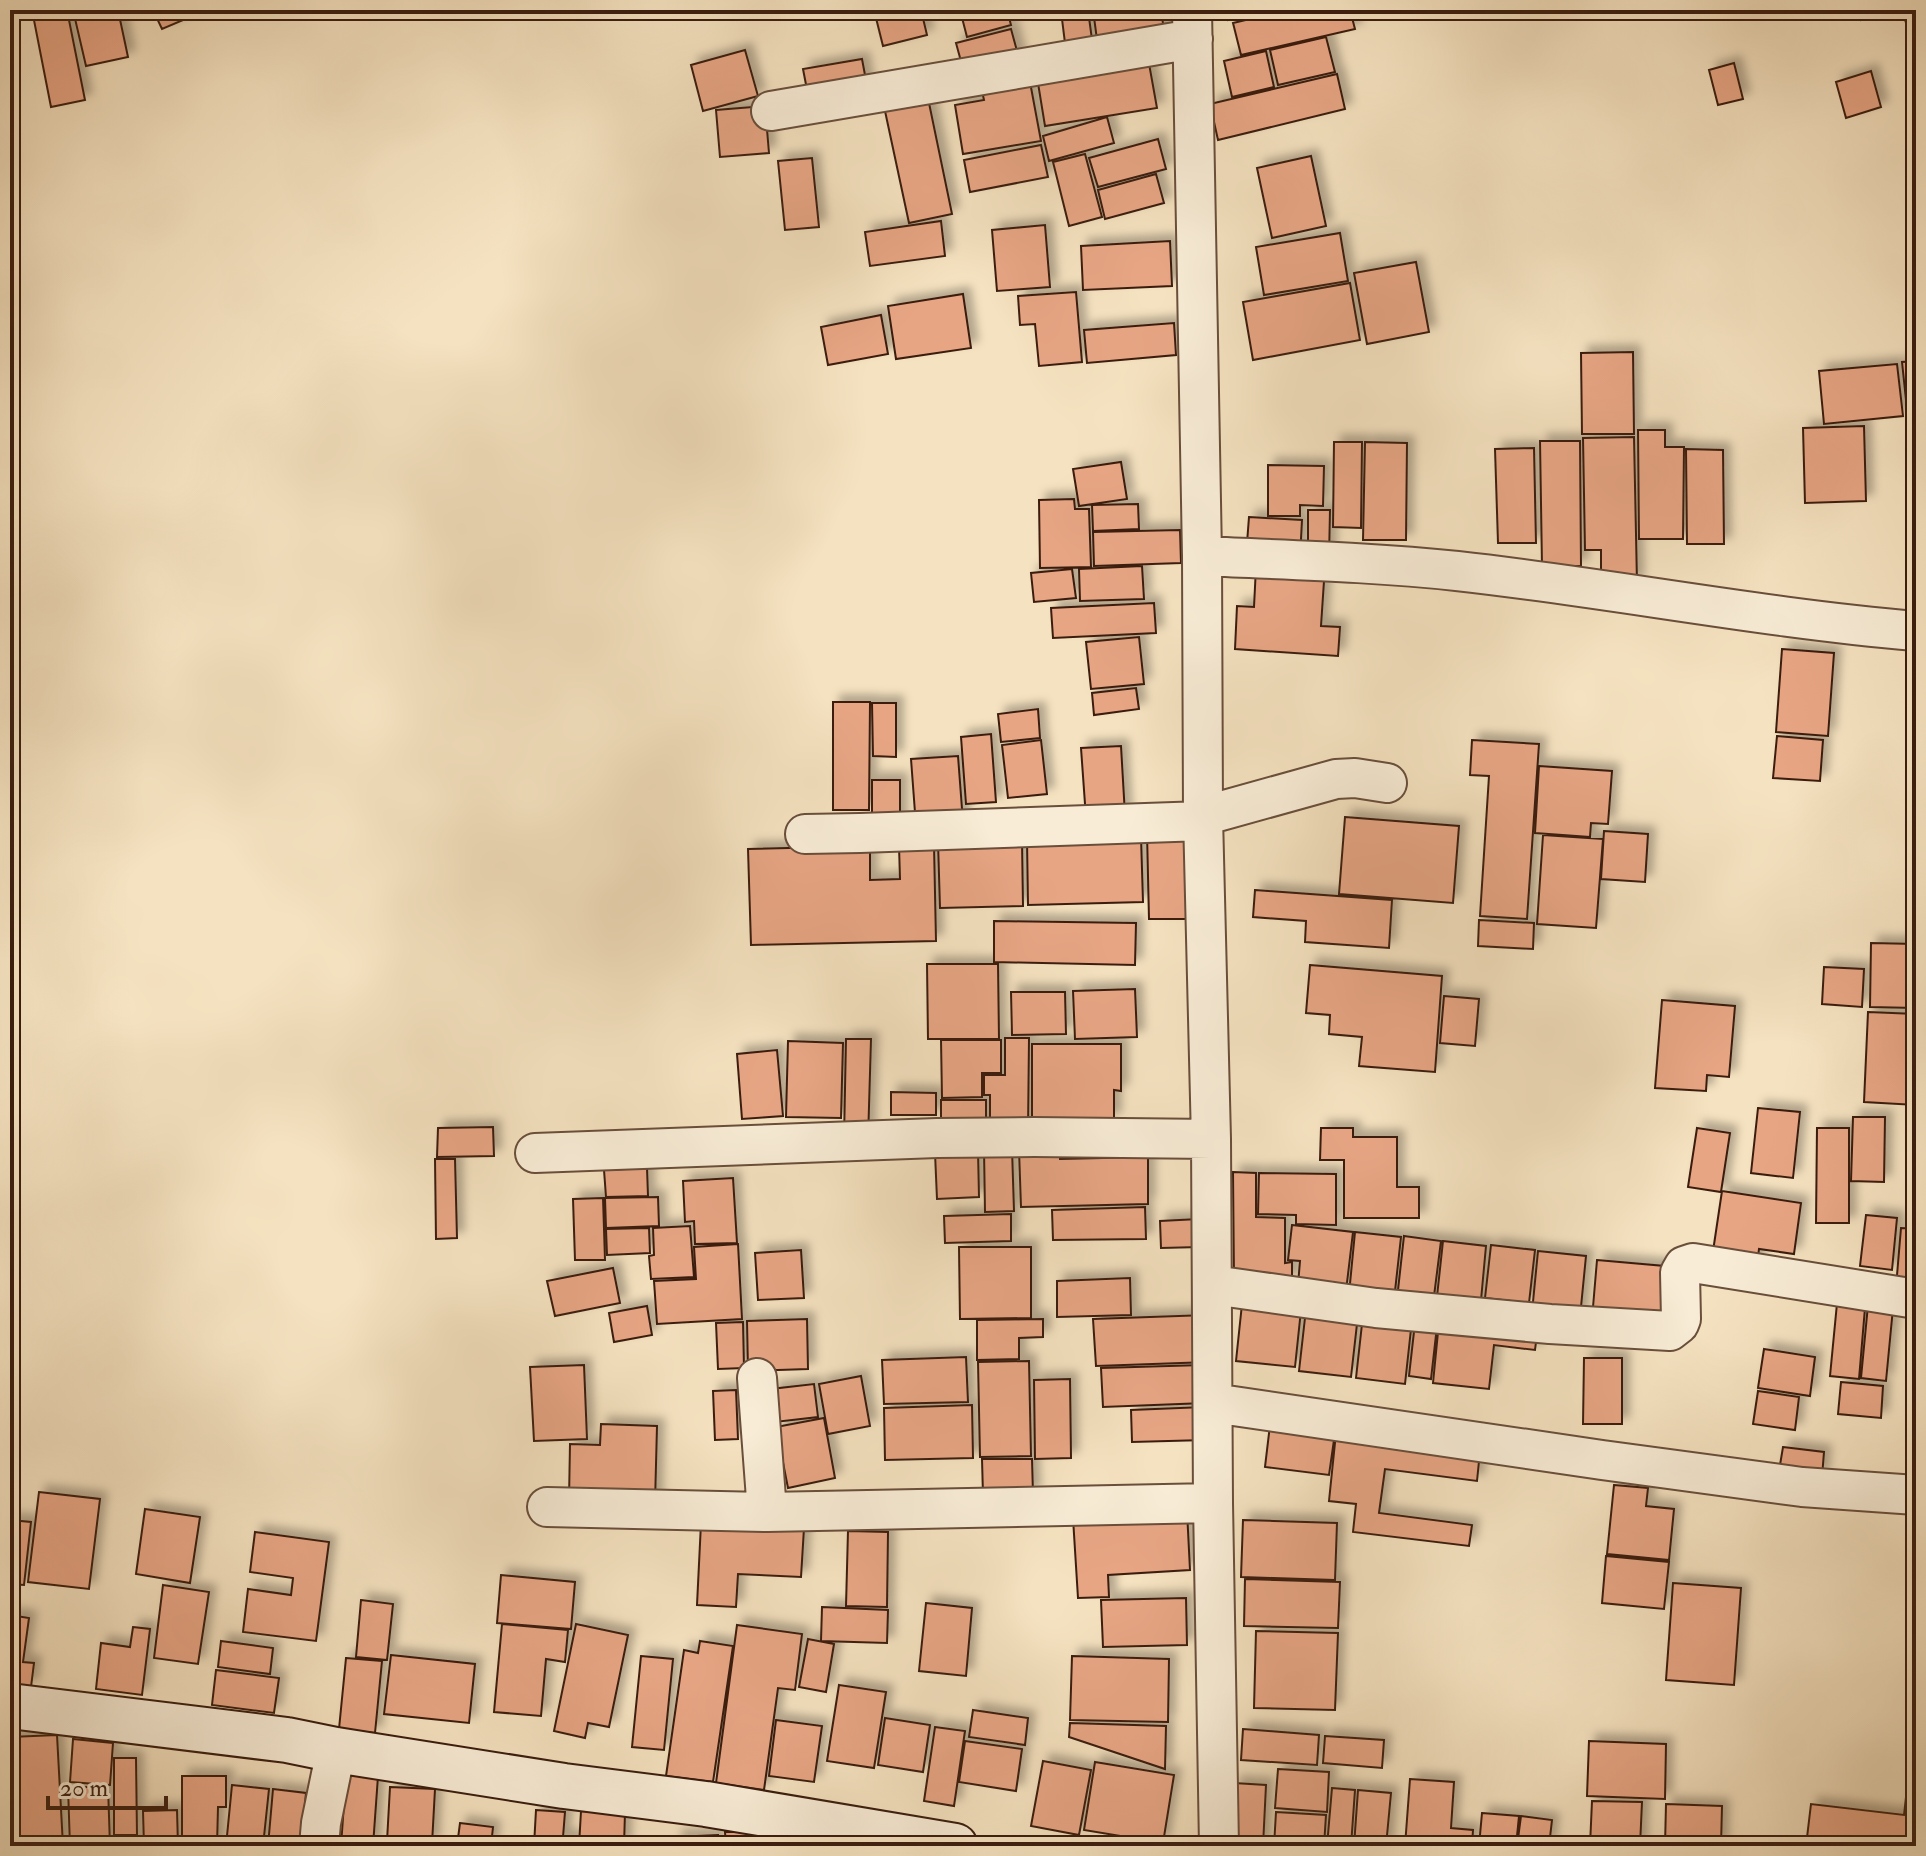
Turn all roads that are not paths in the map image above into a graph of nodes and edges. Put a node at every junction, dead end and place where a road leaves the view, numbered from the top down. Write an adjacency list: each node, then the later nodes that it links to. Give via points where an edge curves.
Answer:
1 (1192, 24): 2 (street); 3 (street)
2 (771, 111)
3 (1202, 556): 4 (street, via 1458,571); 6 (street)
4 (1916, 631)
5 (1387, 783): 6 (street, via 1336,779)
6 (1203, 818): 7 (street); 8 (street)
7 (805, 834)
8 (1211, 1139): 9 (street, via 937,1138); 10 (street)
9 (535, 1153)
10 (1213, 1285): 11 (street, via 1376,1308 1670,1331 1681,1319 1680,1273 1693,1263); 13 (street)
11 (1916, 1299)
12 (757, 1378): 17 (street)
13 (1213, 1403): 14 (street, via 1756,1481); 15 (street)
14 (1916, 1495)
15 (1213, 1503): 17 (street); 22 (street)
16 (547, 1507): 17 (street)
17 (767, 1512)
18 (10, 1706): 19 (street)
19 (336, 1750): 20 (street); 21 (street)
20 (319, 1846)
21 (955, 1846)
22 (1219, 1846)

